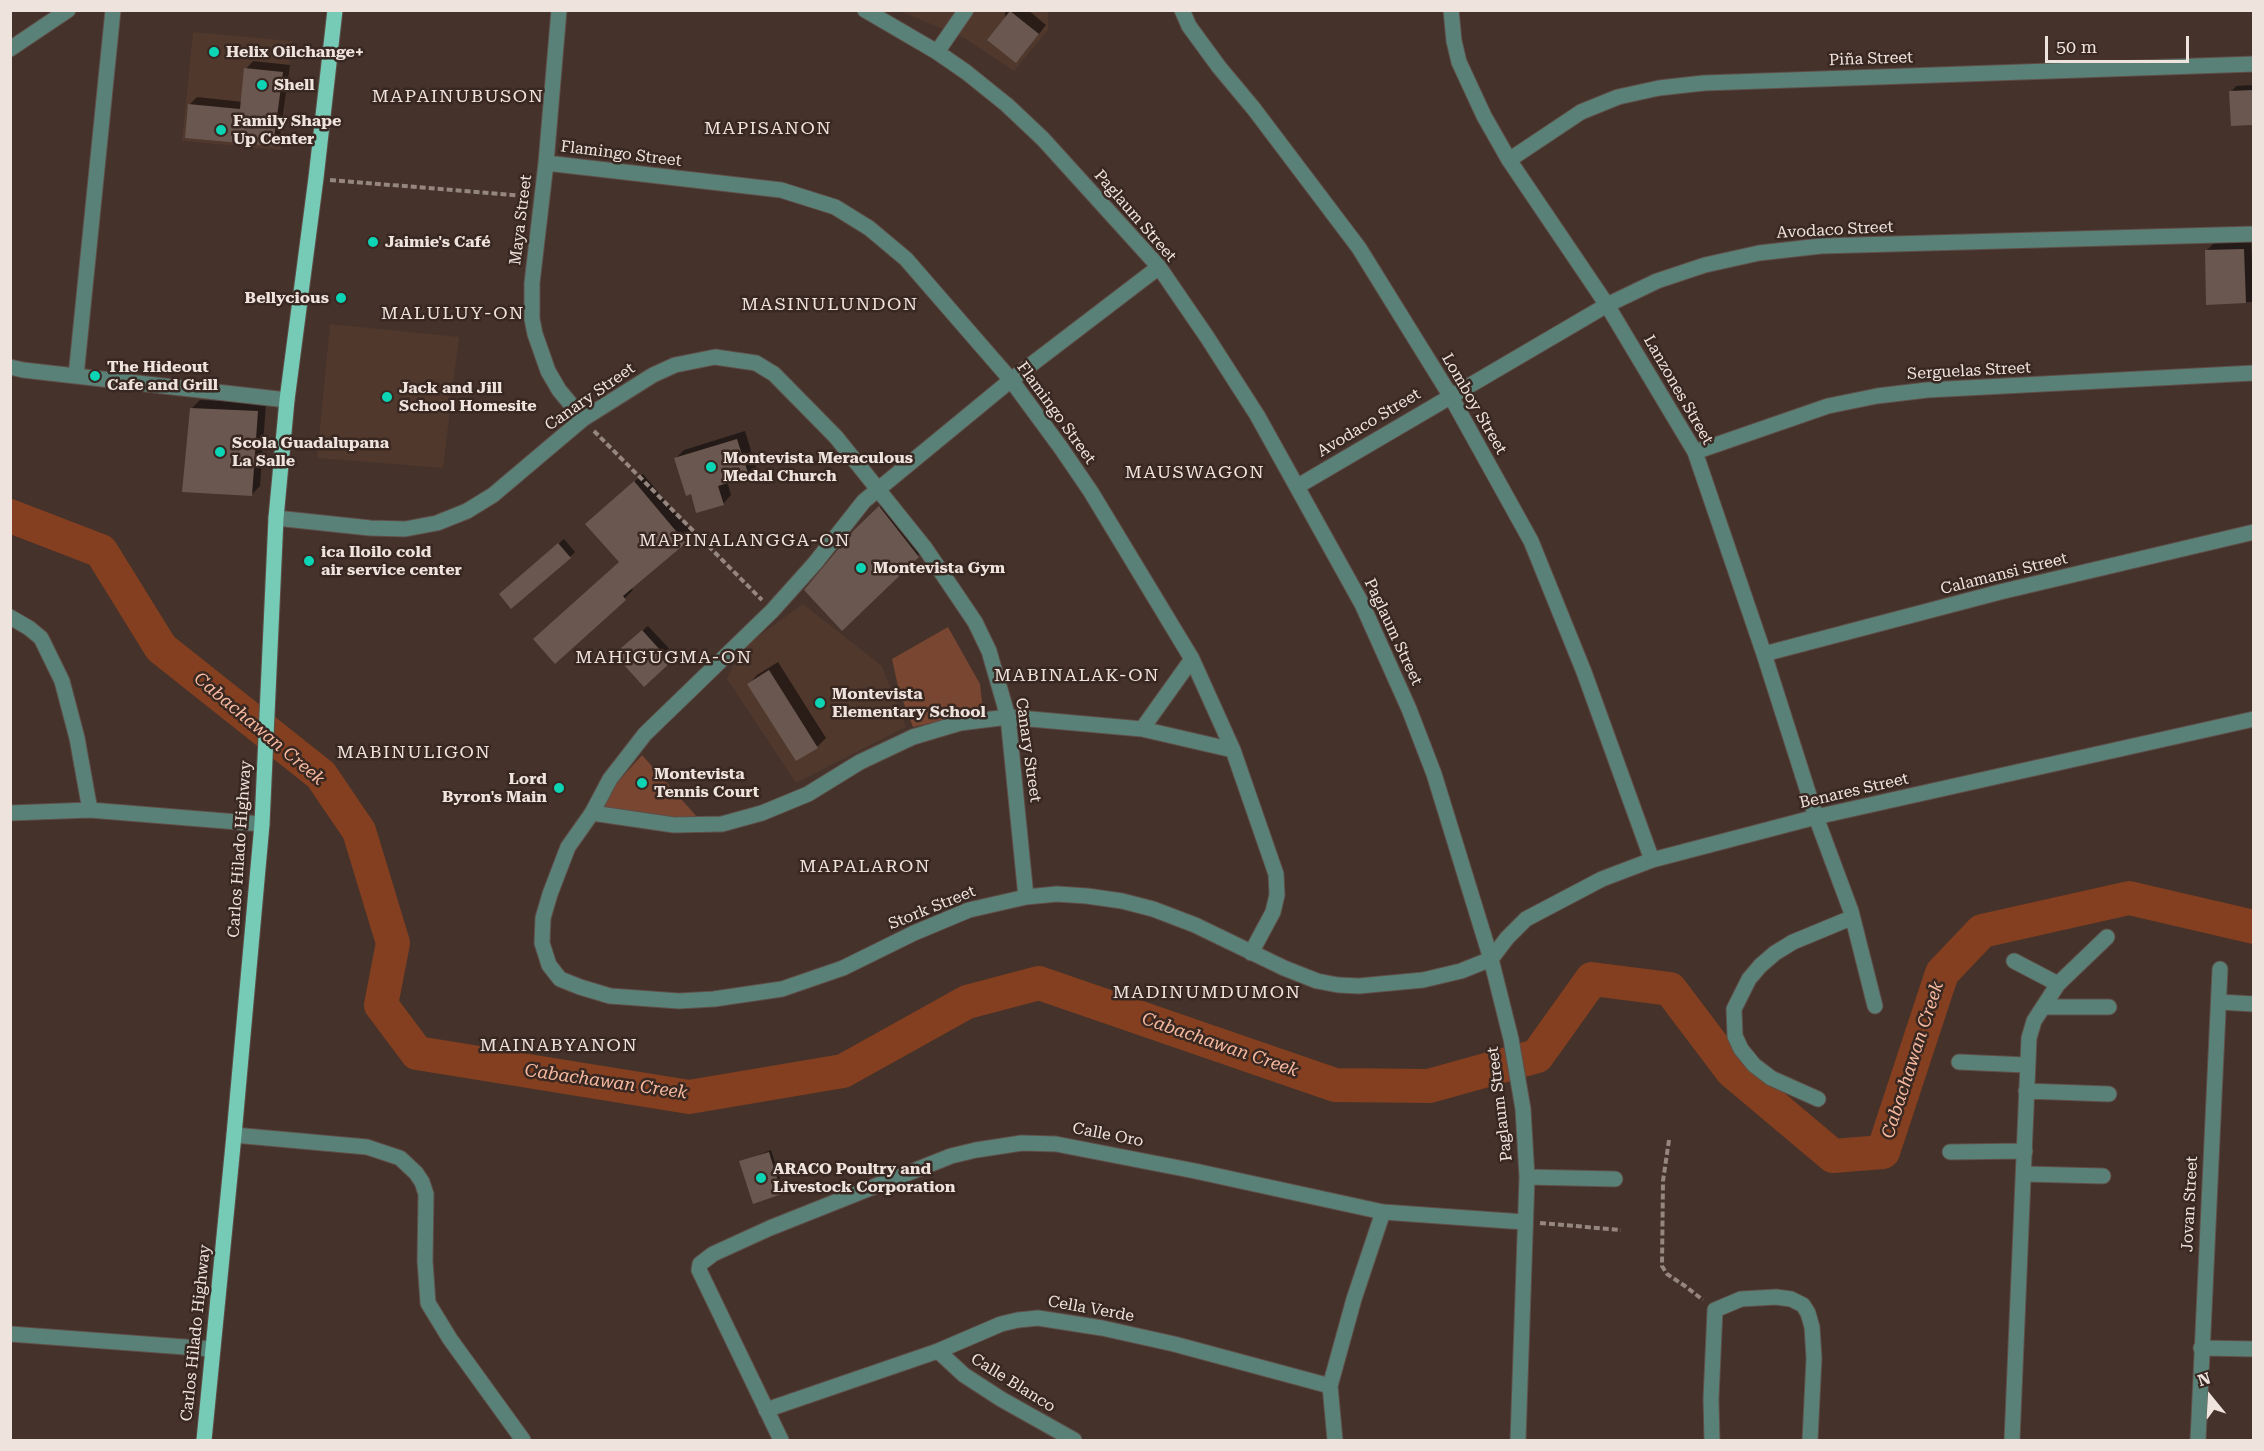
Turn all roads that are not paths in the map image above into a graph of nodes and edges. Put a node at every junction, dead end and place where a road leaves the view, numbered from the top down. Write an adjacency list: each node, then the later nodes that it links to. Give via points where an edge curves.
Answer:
1 (68, 10): 10 (street)
2 (113, 10): 20 (street)
3 (335, 10): 23 (main road, Carlos Hilado Highway)
4 (559, 10): 14 (street, Maya Street)
5 (865, 10): 9 (street, Paglaum Street)
6 (966, 10): 11 (street)
7 (1182, 10): 22 (street, Lomboy Street, via 1219,68 1359,248)
8 (1451, 10): 13 (street, Lanzones Street, via 1459,62)
9 (889, 16): 11 (street, Paglaum Street)
10 (10, 49)
11 (937, 52): 16 (street, Paglaum Street, via 1007,105)
12 (2253, 64): 13 (street, Piña Street, via 1704,83 1659,88 1618,97 1581,112)
13 (1509, 160): 17 (street, Lanzones Street)
14 (546, 163): 21 (street, Flamingo Street, via 781,190 835,207 886,240 906,259); 24 (street, Maya Street, via 532,283 535,334 548,371)
15 (2253, 234): 17 (street, Avodaco Street, via 1821,246 1759,253 1706,265 1657,281)
16 (1159, 267): 21 (street, Stork Street); 26 (street, Paglaum Street, via 1251,405)
17 (1607, 305): 22 (street, Avodaco Street); 25 (street, Lanzones Street)
18 (10, 367): 20 (street)
19 (2253, 373): 25 (street, Serguelas Street, via 1877,396 1817,409)
20 (76, 376): 23 (street)
21 (1011, 380): 27 (street, Stork Street); 32 (street, Flamingo Street, via 1092,492)
22 (1450, 395): 26 (street, Avodaco Street); 42 (street, Lomboy Street, via 1531,541 1584,672)
23 (287, 400): 28 (main road, Carlos Hilado Highway)
24 (583, 419): 27 (street, Canary Street, via 675,365 715,357 756,363 796,395); 28 (street, Canary Street, via 493,495 437,523 405,529 370,528)
25 (1695, 452): 31 (street, Lanzones Street)
26 (1298, 486): 47 (street, Paglaum Street, via 1362,604 1409,709 1434,774)
27 (878, 489): 33 (street, Canary Street, via 925,548 975,622 989,651); 39 (street, Stork Street, via 853,512 826,550 772,611 645,734 610,779)
28 (276, 518): 41 (main road, Carlos Hilado Highway)
29 (2253, 532): 31 (street, Calamansi Street, via 2000,592)
30 (10, 617): 37 (street, via 40,638 62,681)
31 (1764, 654): 40 (street, Lanzones Street)
32 (1192, 659): 35 (street); 36 (street, Flamingo Street)
33 (1008, 717): 35 (street); 39 (street, via 960,723 913,737 860,762 808,794 722,824 674,825); 43 (street, Canary Street)
34 (2253, 719): 40 (street, Benares Street)
35 (1142, 729): 36 (street)
36 (1233, 750): 46 (street, Flamingo Street, via 1278,885 1273,912)
37 (90, 810): 38 (street); 41 (street)
38 (10, 813)
39 (591, 813): 43 (street, Stork Street, via 568,847 550,894 543,918 542,943 549,965 560,978 610,996 679,1002 782,989 843,968 969,910)
40 (1816, 817): 42 (street, Benares Street); 44 (street, Lanzones Street)
41 (262, 824): 61 (main road, Carlos Hilado Highway)
42 (1652, 860): 47 (street, Benares Street, via 1602,879 1526,919)
43 (1026, 897): 46 (street, Stork Street, via 1057,894 1122,901 1195,925)
44 (1851, 918): 53 (street, Lanzones Street); 60 (street, via 1775,953 1749,979 1734,1009 1735,1036 1754,1065 1771,1078)
45 (2107, 938): 50 (street)
46 (1251, 953): 47 (street, Stork Street, via 1317,981 1359,986 1423,980)
47 (1491, 959): 66 (street, Paglaum Street, via 1511,1039)
48 (2014, 962): 50 (street)
49 (2220, 969): 51 (street, Jovan Street)
50 (2058, 984): 54 (street)
51 (2219, 1002): 52 (street); 71 (street, Jovan Street)
52 (2253, 1004)
53 (1875, 1006)
54 (2043, 1007): 55 (street); 57 (street, via 2029,1038)
55 (2109, 1007)
56 (1959, 1062): 57 (street)
57 (2026, 1065): 58 (street)
58 (2026, 1091): 59 (street); 62 (street)
59 (2109, 1094)
60 (1818, 1099)
61 (234, 1135): 72 (main road, Carlos Hilado Highway); 78 (street, via 367,1147 400,1158 416,1173 426,1194 424,1261 428,1303)
62 (2025, 1151): 63 (street); 64 (street)
63 (1950, 1152)
64 (2024, 1174): 65 (street); 85 (street)
65 (2103, 1176)
66 (1527, 1177): 67 (street); 69 (street, Paglaum Street)
67 (1615, 1179)
68 (1383, 1212): 69 (street, Calle Oro); 75 (street); 76 (street, Calle Oro, via 1056,1144 1022,1143 951,1156 770,1228 702,1260 699,1270)
69 (1524, 1222): 82 (street, Paglaum Street)
70 (10, 1334): 72 (street)
71 (2201, 1348): 73 (street); 86 (street, Jovan Street)
72 (213, 1349): 77 (main road, Carlos Hilado Highway)
73 (2253, 1349)
74 (938, 1351): 75 (street, Cella Verde, via 1001,1324 1038,1318 1174,1344); 76 (street, Cella Verde); 80 (street, Calle Blanco, via 964,1376)
75 (1330, 1386): 81 (street)
76 (766, 1410): 79 (street)
77 (204, 1440)
78 (523, 1440)
79 (781, 1440)
80 (1074, 1440)
81 (1335, 1440)
82 (1518, 1440)
83 (1712, 1440): 84 (street, via 1715,1311 1730,1302 1753,1297 1791,1299 1803,1305 1812,1328 1814,1358)
84 (1810, 1440)
85 (2012, 1440)
86 (2198, 1440)

